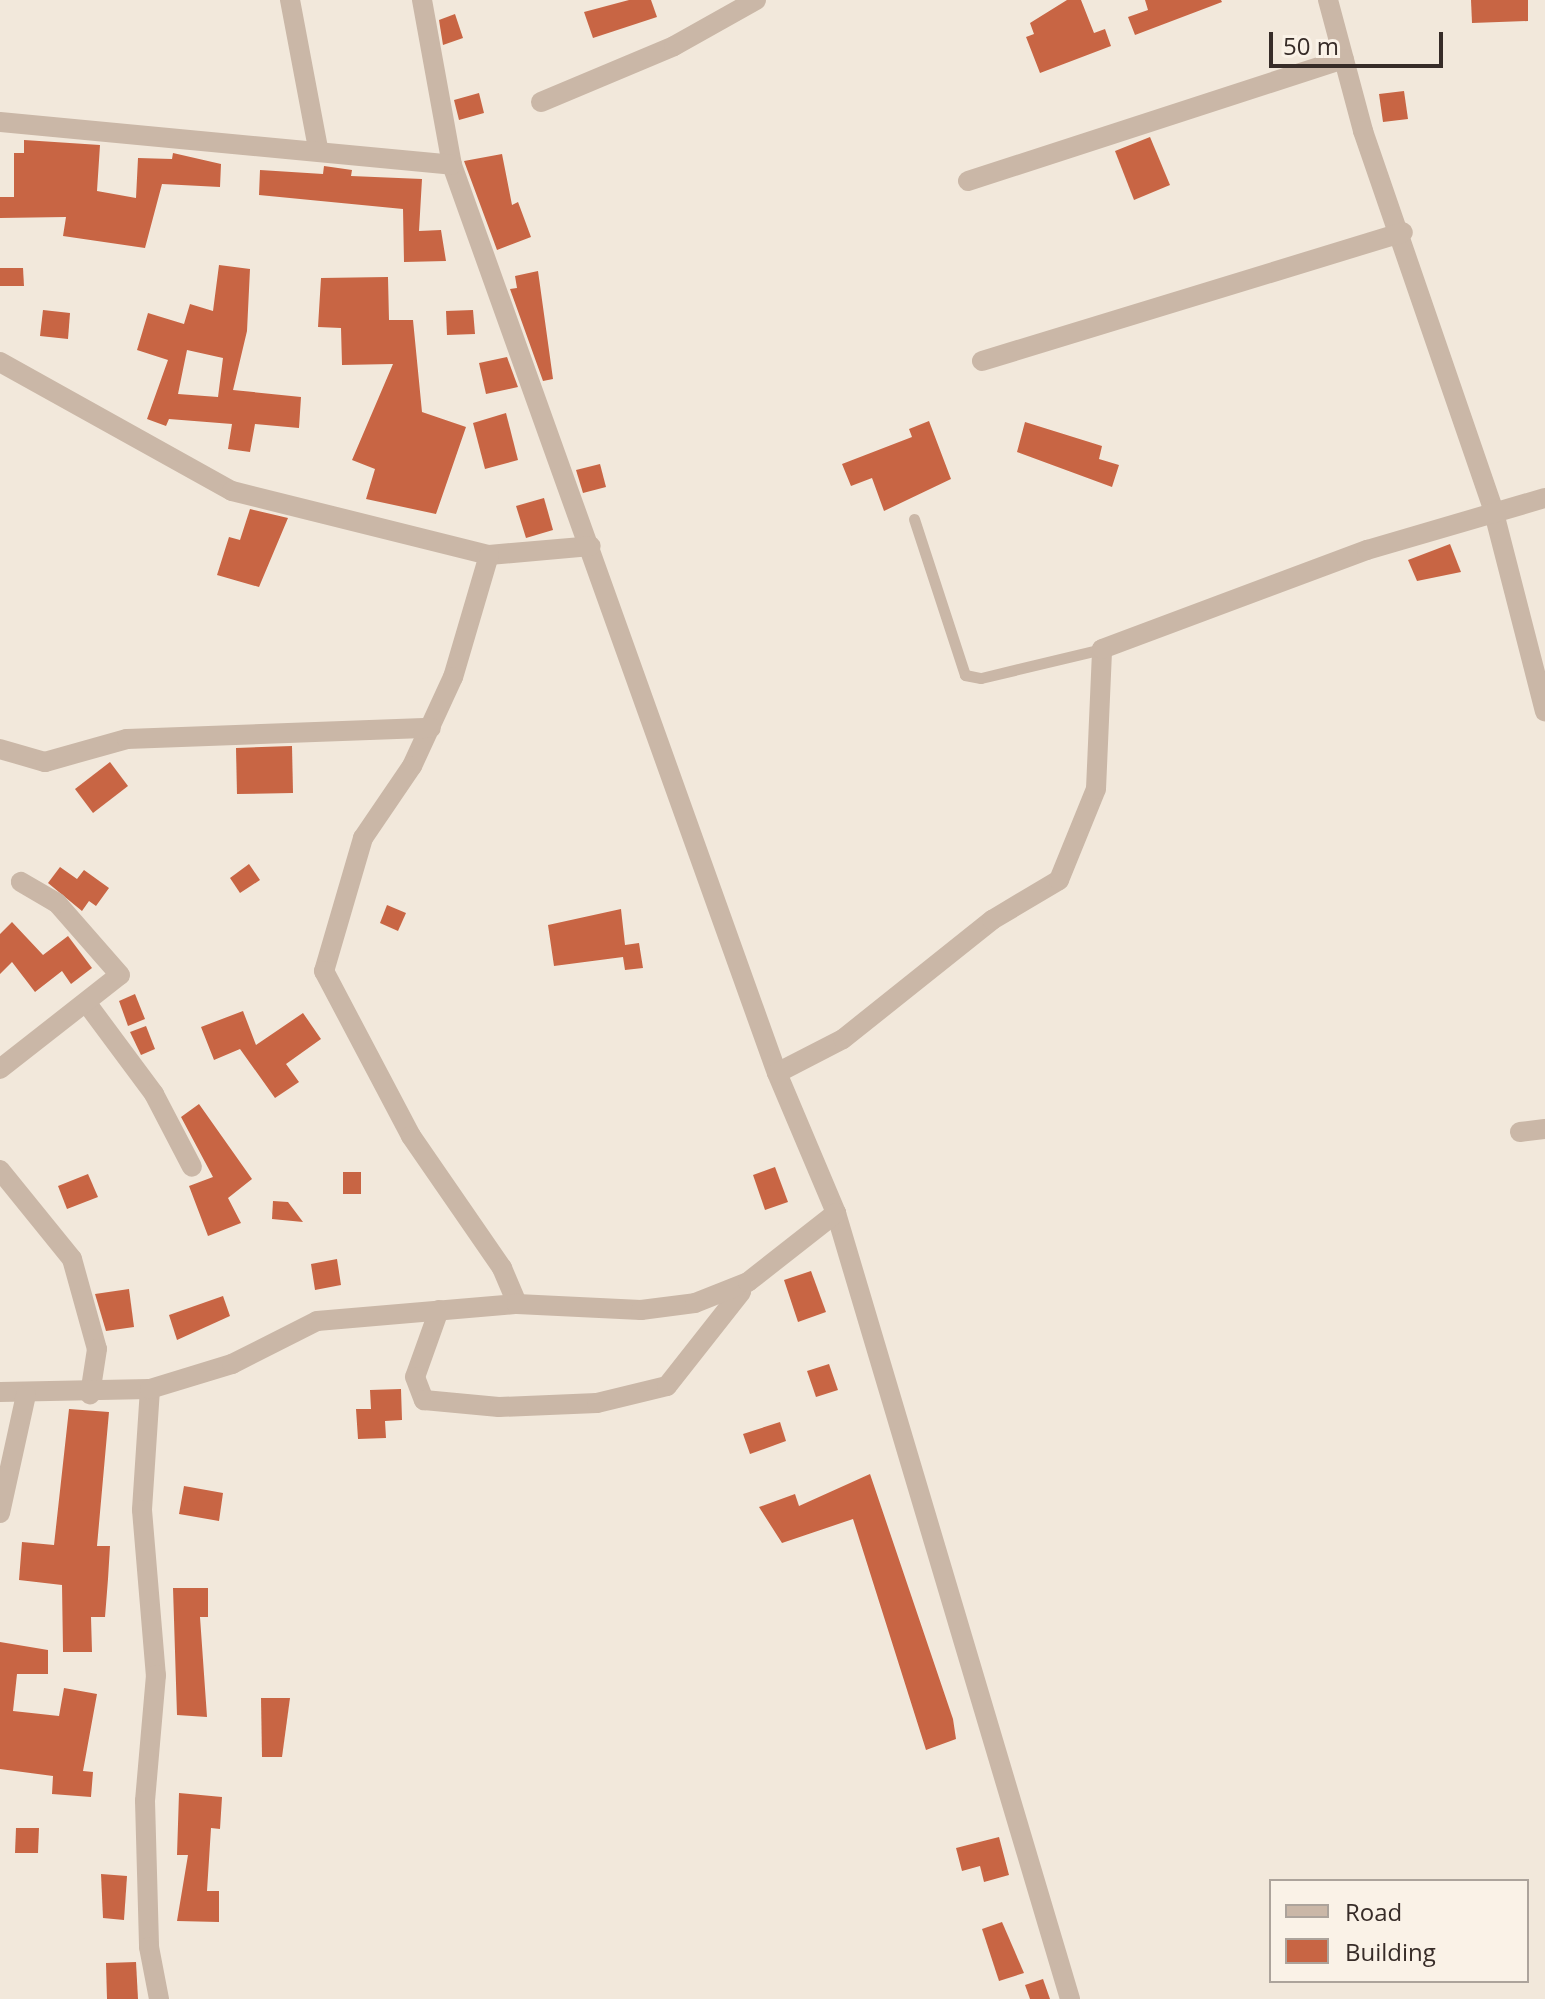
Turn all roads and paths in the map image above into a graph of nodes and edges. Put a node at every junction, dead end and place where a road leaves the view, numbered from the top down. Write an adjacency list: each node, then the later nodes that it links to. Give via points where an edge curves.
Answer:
1 (290, 0): 8 (street)
2 (422, 0): 9 (street)
3 (756, 0): 6 (street, via 674,46)
4 (1328, 0): 5 (street)
5 (1344, 59): 10 (street); 11 (street)
6 (541, 102)
7 (0, 122): 8 (street)
8 (318, 148): 9 (street)
9 (452, 165): 17 (street)
10 (968, 181)
11 (1403, 232): 12 (street); 15 (street)
12 (982, 361)
13 (0, 362): 18 (street, via 232,491)
14 (1545, 498): 15 (street)
15 (1493, 509): 19 (street); 20 (street)
16 (914, 519): 19 (lane, via 965,675 981,678)
17 (591, 546): 18 (street); 26 (street)
18 (489, 555): 21 (street)
19 (1102, 649): 26 (street, via 1096,789 1059,880 992,920 843,1039)
20 (1545, 711)
21 (431, 728): 22 (street, via 127,739 45,762); 33 (street, via 363,838 324,971 411,1136 502,1268)
22 (0, 749)
23 (21, 882): 24 (street, via 57,903 117,965 115,984)
24 (88, 1005): 25 (street); 29 (street, via 154,1094)
25 (0, 1069)
26 (777, 1073): 31 (street)
27 (1545, 1129): 28 (street)
28 (1520, 1132)
29 (192, 1167)
30 (0, 1170): 37 (street, via 72,1259 97,1349)
31 (836, 1213): 32 (street); 41 (street)
32 (748, 1282): 33 (street, via 723,1296 641,1310); 34 (street, via 667,1386 597,1403 499,1407 424,1400 415,1377)
33 (517, 1304): 34 (street)
34 (439, 1310): 35 (street, via 300,1325 232,1364)
35 (150, 1389): 37 (street); 40 (street, via 142,1510 156,1675 146,1816 149,1947)
36 (0, 1392): 38 (street)
37 (90, 1394): 38 (street)
38 (26, 1395): 39 (street)
39 (0, 1513)
40 (159, 1999)
41 (1070, 1999)

